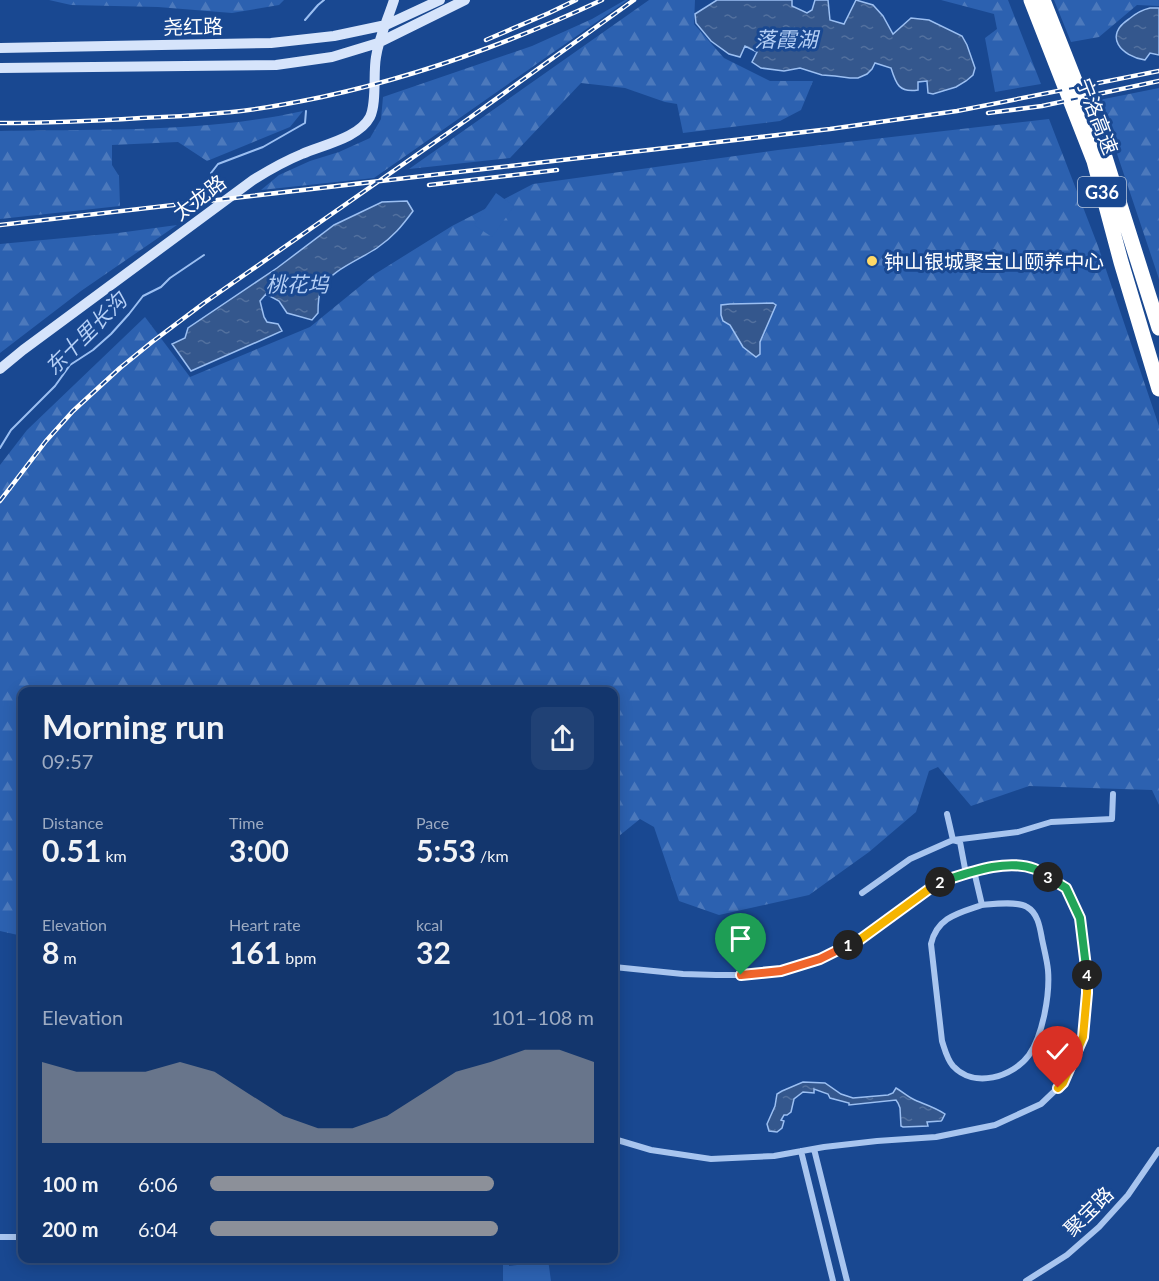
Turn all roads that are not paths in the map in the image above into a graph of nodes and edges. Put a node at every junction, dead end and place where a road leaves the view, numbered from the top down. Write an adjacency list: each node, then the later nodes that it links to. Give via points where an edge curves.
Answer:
1 (394, 0): 6 (main road, 太龙路)
2 (440, 0): 6 (main road)
3 (465, 0): 7 (main road)
4 (1031, 0): 12 (highway, 宁洛高速 / G36, via 1094,161)
5 (1043, 0): 10 (highway, 宁洛高速 / G36, via 1104,154)
6 (386, 25): 7 (main road, 太龙路); 8 (main road, 尧红路, via 271,43)
7 (378, 43): 9 (main road, 尧红路, via 332,57 276,64); 11 (main road, 太龙路, via 371,114 365,124 253,180)
8 (0, 48)
9 (0, 68)
10 (1159, 328)
11 (0, 369)
12 (1159, 388)
13 (1113, 794): 15 (street, via 1112,819 1051,822 1018,832)
14 (947, 814): 15 (street)
15 (953, 840): 17 (street, via 960,842); 18 (street, via 910,859)
16 (974, 871): 17 (street); 19 (street); 22 (street, via 986,867 1035,869 1066,888 1080,918 1087,971 1083,1037 1063,1083 1041,1104 995,1125 936,1137)
17 (966, 874): 20 (street, via 936,884 858,941 781,971 694,974)
18 (862, 892)
19 (982, 904): 19 (street, via 941,923 933,932 931,944 946,1054 963,1074 981,1079 1012,1070 1029,1056 1045,1011 1048,972 1035,913 1026,905)
20 (618, 967)
21 (618, 1140): 24 (street, via 651,1150 711,1159)
22 (814, 1149): 24 (street); 28 (street)
23 (1159, 1150): 29 (street, 聚宝路, via 1128,1195 1099,1227 1067,1255)
24 (801, 1151): 27 (street)
25 (0, 1237): 26 (street)
26 (18, 1237)
27 (833, 1281)
28 (847, 1281)
29 (1026, 1281)

